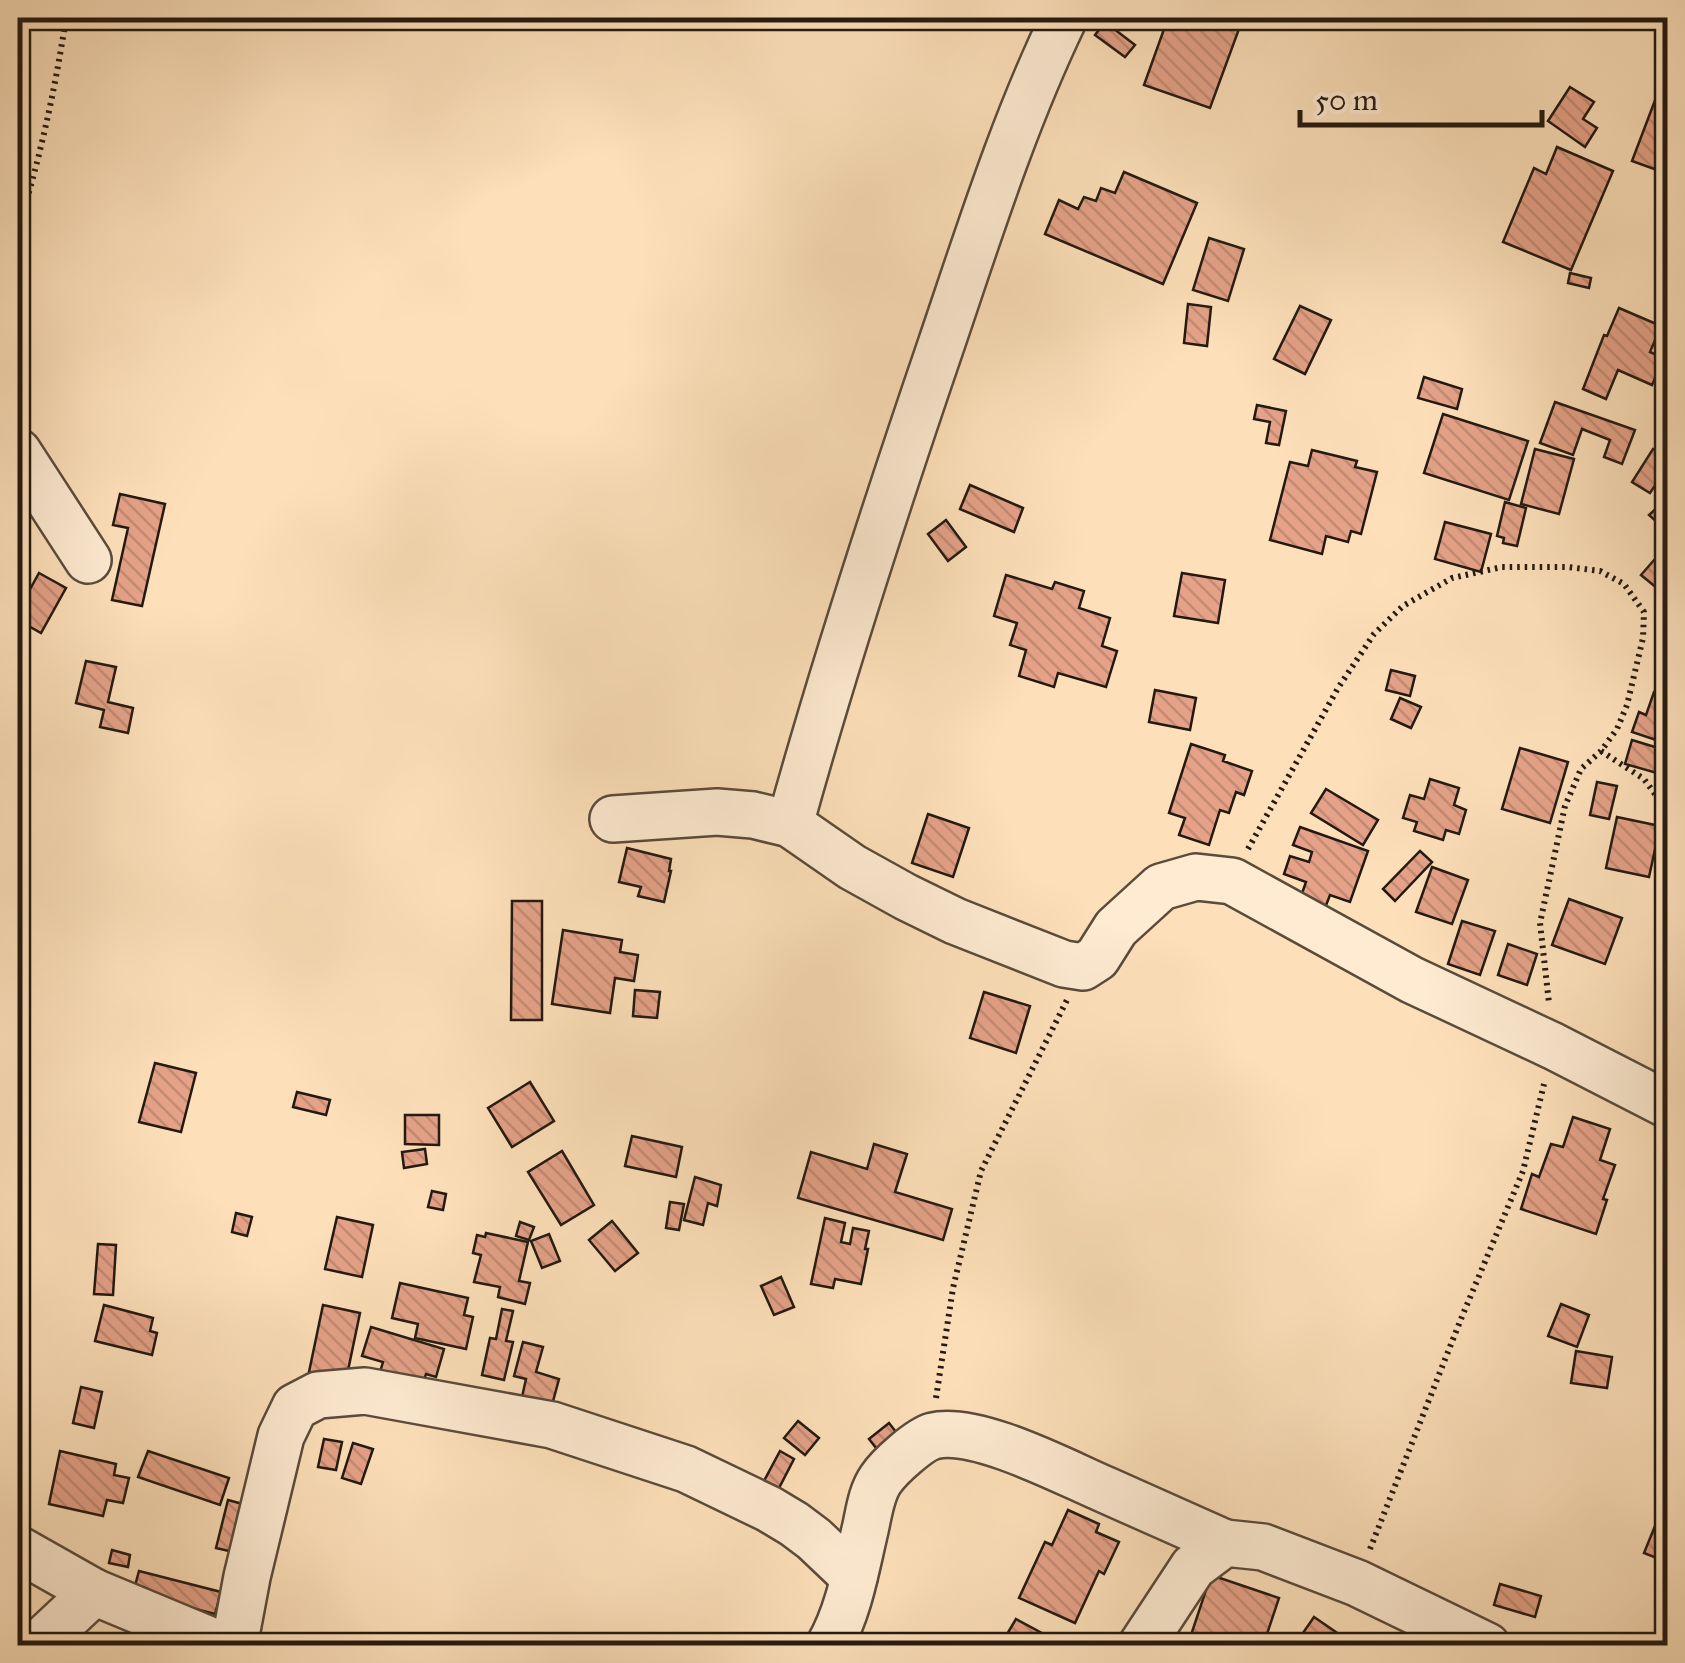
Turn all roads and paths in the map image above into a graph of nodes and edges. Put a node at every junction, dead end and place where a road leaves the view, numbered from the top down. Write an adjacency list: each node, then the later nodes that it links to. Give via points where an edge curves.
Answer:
1 (66, 18): 3 (path)
2 (1064, 18): 9 (street, via 992,192 872,547)
3 (18, 229)
4 (18, 452): 5 (street)
5 (88, 560)
6 (1600, 751): 7 (path, via 1644,779); 10 (path, via 1627,705 1643,638 1644,612 1624,584 1600,570 1568,567 1502,567 1452,578 1403,606 1374,634); 12 (path, via 1581,769 1565,806 1540,923)
7 (1668, 812)
8 (614, 819): 9 (street, via 717,812)
9 (790, 824): 11 (street, via 906,897)
10 (1232, 881): 11 (street, via 1196,877 1161,887); 12 (street, via 1412,980)
11 (1083, 968): 14 (path, via 981,1171)
12 (1554, 1046): 13 (street); 18 (path, via 1523,1171)
13 (1668, 1105)
14 (930, 1437): 15 (street, via 961,1436 1026,1455); 17 (street, via 880,1479)
15 (1225, 1543): 18 (street, via 1263,1547); 20 (street, via 1193,1567)
16 (18, 1550): 19 (street)
17 (854, 1577): 23 (street, via 794,1524 686,1469 552,1425 365,1392 318,1395 294,1407 281,1436); 24 (street)
18 (1357, 1583): 25 (street)
19 (94, 1592): 21 (street); 22 (street)
20 (1155, 1641)
21 (42, 1646)
22 (224, 1646)
23 (234, 1646)
24 (829, 1646)
25 (1487, 1646)

